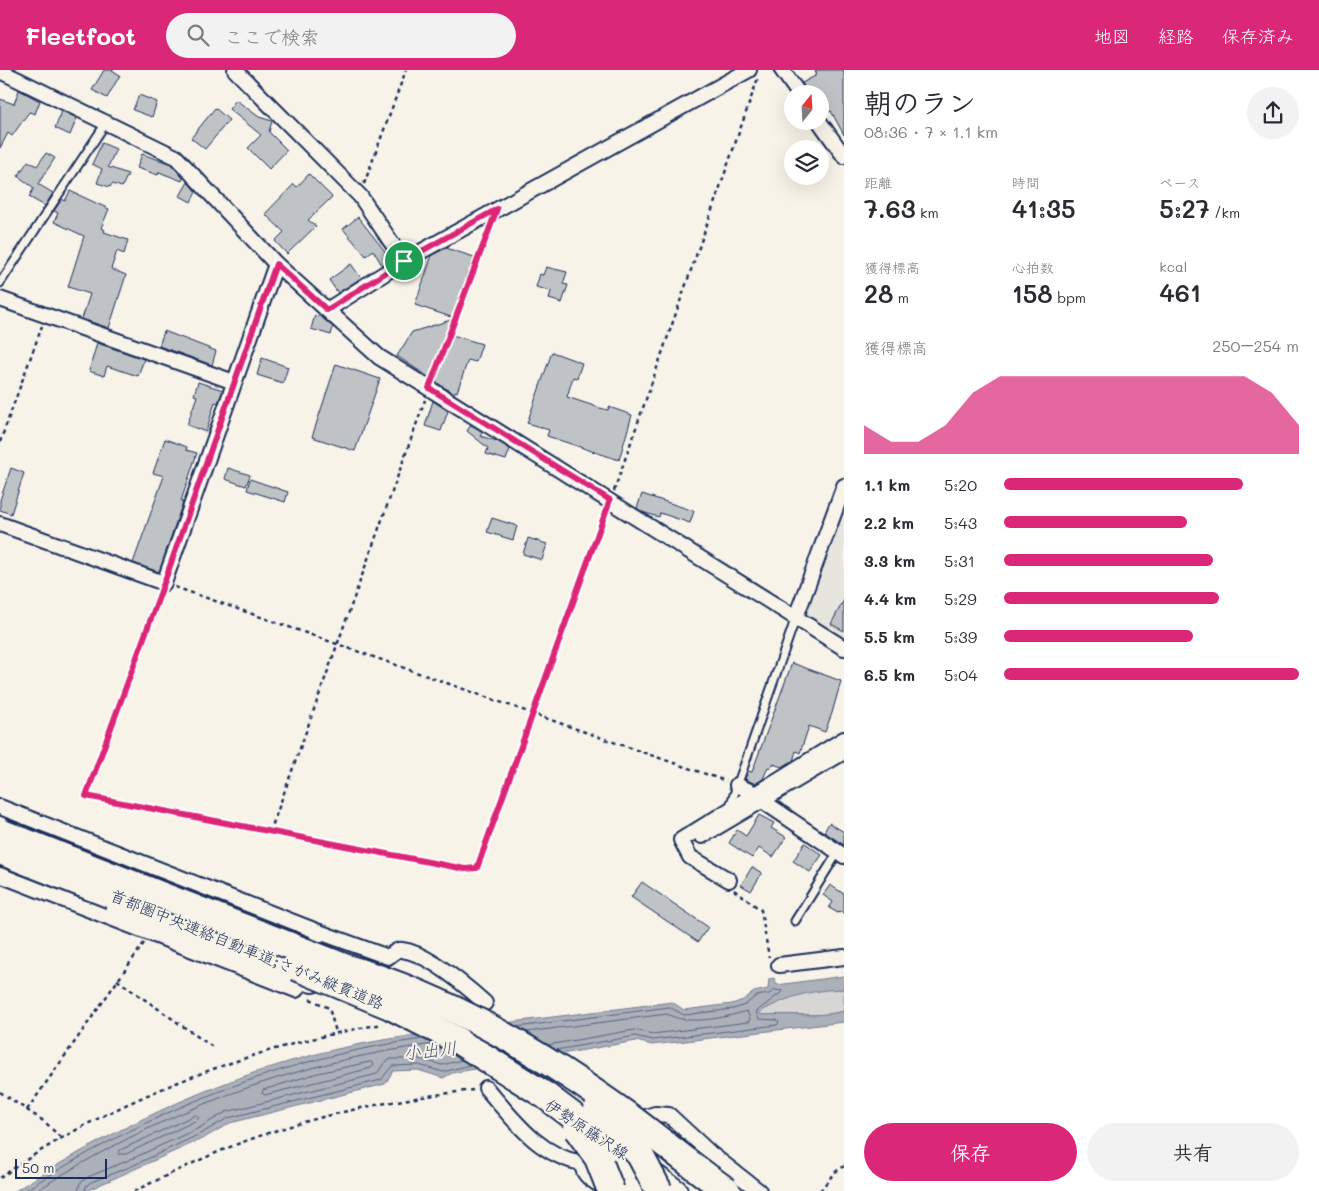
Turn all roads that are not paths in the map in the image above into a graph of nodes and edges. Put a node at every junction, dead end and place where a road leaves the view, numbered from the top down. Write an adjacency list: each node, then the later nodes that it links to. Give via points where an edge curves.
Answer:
1 (235, 70): 9 (street, via 360,196)
2 (749, 70): 9 (street)
3 (782, 70): 5 (street)
4 (0, 71): 6 (street)
5 (793, 85)
6 (106, 123): 10 (street, via 176,157); 11 (lane)
7 (825, 130): 8 (street)
8 (844, 156)
9 (404, 261): 13 (street)
10 (276, 264): 13 (street); 14 (street)
11 (0, 284)
12 (0, 299): 14 (street)
13 (327, 310): 17 (street, via 379,357)
14 (234, 382): 16 (street, via 164,583)
15 (844, 486): 17 (street)
16 (0, 524)
17 (796, 617): 18 (street); 21 (lane)
18 (844, 648)
19 (844, 739): 22 (street)
20 (844, 752): 22 (street)
21 (737, 785): 22 (street); 24 (lane)
22 (758, 797): 24 (street); 27 (street); 29 (street)
23 (0, 807): 38 (street, via 318,936 388,957 403,950 430,961)
24 (728, 809): 27 (street, via 681,840)
25 (0, 832): 36 (highway, 首都圏中央連絡自動車道;さがみ縦貫道路, bridge)
26 (0, 838): 47 (main road, 伊勢原藤沢線, via 448,1015 550,1070)
27 (684, 846): 32 (street, via 690,857)
28 (0, 851): 39 (highway, 首都圏中央連絡自動車道;さがみ縦貫道路, bridge, via 360,993 424,1023)
29 (841, 854): 33 (lane)
30 (0, 859): 39 (main road, 伊勢原藤沢線, via 338,991)
31 (0, 875): 37 (street)
32 (729, 880)
33 (795, 921)
34 (844, 957): 35 (street)
35 (779, 965)
36 (347, 968): 44 (highway, bridge, via 519,1056 590,1104 640,1155); 47 (highway, bridge, via 398,984 448,1007 550,1063 632,1118)
37 (298, 988)
38 (485, 1003)
39 (490, 1073): 41 (main road, 伊勢原藤沢線, via 578,1122); 42 (highway, bridge, via 573,1125 598,1158); 42 (street, via 531,1138 566,1160 584,1158 584,1175); 45 (highway, bridge, via 566,1110)
40 (646, 1117): 48 (street, via 670,1115 710,1153)
41 (627, 1156): 43 (street); 46 (main road, 伊勢原藤沢線)
42 (610, 1191)
43 (648, 1191)
44 (659, 1191)
45 (666, 1191)
46 (676, 1191)
47 (723, 1191)
48 (759, 1191)

